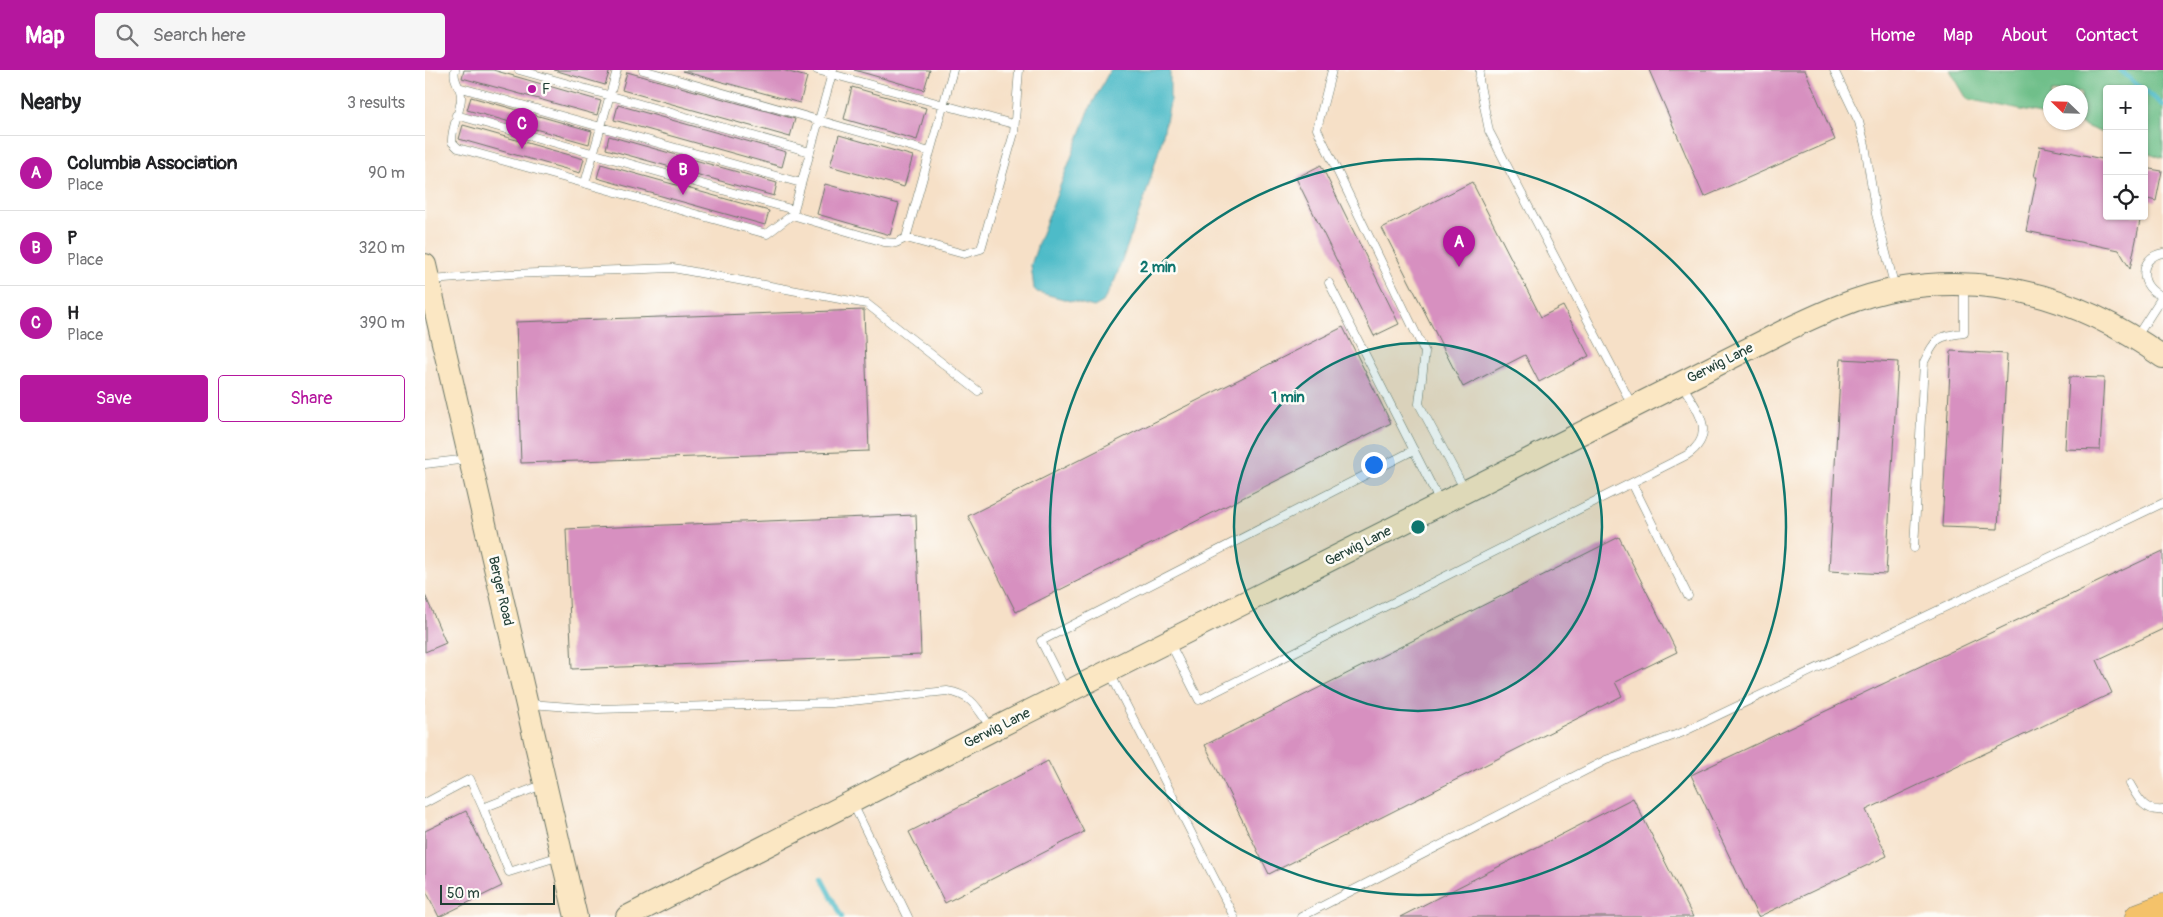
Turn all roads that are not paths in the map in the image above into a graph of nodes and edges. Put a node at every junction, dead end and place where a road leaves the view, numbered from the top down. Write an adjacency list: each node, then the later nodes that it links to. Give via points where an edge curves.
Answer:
1 (455, 70): 12 (lane)
2 (519, 70): 13 (lane)
3 (617, 70): 13 (lane)
4 (643, 70): 16 (lane)
5 (817, 70): 11 (lane)
6 (953, 70): 14 (lane)
7 (1018, 70): 17 (lane)
8 (1332, 70): 41 (lane, via 1317,129 1425,352 1419,404)
9 (1480, 70): 36 (lane, via 1489,131)
10 (1834, 70): 30 (lane, via 1859,122 1876,214)
11 (833, 72): 14 (lane); 16 (lane)
12 (458, 87): 15 (lane, via 461,96); 18 (lane)
13 (610, 95): 18 (lane); 19 (lane)
14 (944, 105): 17 (lane); 20 (lane)
15 (456, 116): 21 (lane); 22 (lane, via 451,134 452,142 458,148)
16 (819, 121): 19 (lane); 20 (lane)
17 (1013, 124): 25 (lane, via 981,249 963,254)
18 (601, 127): 21 (lane); 23 (lane)
19 (810, 152): 23 (lane)
20 (930, 152): 25 (lane)
21 (593, 154): 22 (lane); 24 (lane)
22 (585, 183): 24 (lane, via 767,234)
23 (801, 183): 24 (lane)
24 (793, 212): 25 (lane, via 884,242 896,244)
25 (905, 238)
26 (2163, 253): 31 (lane, via 2151,258 2144,274 2147,285)
27 (427, 272): 35 (lane, via 511,274 673,268 867,304); 38 (street, Berger Road)
28 (1329, 283): 37 (lane)
29 (1964, 285): 30 (street, Gerwig Lane); 32 (street, Gerwig Lane, via 1997,287 2047,298 2106,320); 44 (lane, via 1964,333 1942,335 1933,343 1923,362)
30 (1896, 290): 34 (street, Gerwig Lane, via 1843,304)
31 (2162, 296): 32 (lane)
32 (2136, 338): 33 (street, Gerwig Lane)
33 (2163, 357)
34 (1681, 383): 36 (street, Gerwig Lane); 40 (lane, via 1703,422 1700,442 1687,455)
35 (978, 391)
36 (1633, 407): 41 (street, Gerwig Lane)
37 (1413, 450): 42 (lane); 48 (lane, via 1041,641)
38 (470, 459): 39 (lane); 49 (street, Berger Road)
39 (425, 464)
40 (1632, 483): 45 (lane); 46 (lane, via 1199,700)
41 (1466, 491): 42 (street, Gerwig Lane)
42 (1441, 504): 46 (street, Gerwig Lane)
43 (2163, 504): 63 (lane, via 1681,733 1607,760)
44 (1914, 548)
45 (1688, 596)
46 (1169, 642): 47 (street, Gerwig Lane)
47 (1109, 672): 48 (street, Gerwig Lane); 62 (lane)
48 (1067, 693): 50 (street, Gerwig Lane)
49 (528, 704): 50 (lane, via 597,709 832,703 947,691 961,693 972,700); 51 (street, Berger Road)
50 (992, 730): 53 (street, Gerwig Lane)
51 (545, 784): 55 (lane); 57 (street, Berger Road)
52 (2130, 784): 56 (lane, via 2140,802 2156,811)
53 (852, 802): 60 (street, Gerwig Lane); 61 (lane)
54 (425, 803): 55 (lane, via 469,779)
55 (483, 808): 57 (lane, via 509,872)
56 (2163, 810)
57 (562, 855): 59 (street, Berger Road)
58 (2163, 908): 64 (highway)
59 (576, 917)
60 (627, 917)
61 (908, 917)
62 (1234, 917)
63 (1301, 917)
64 (2139, 917)

